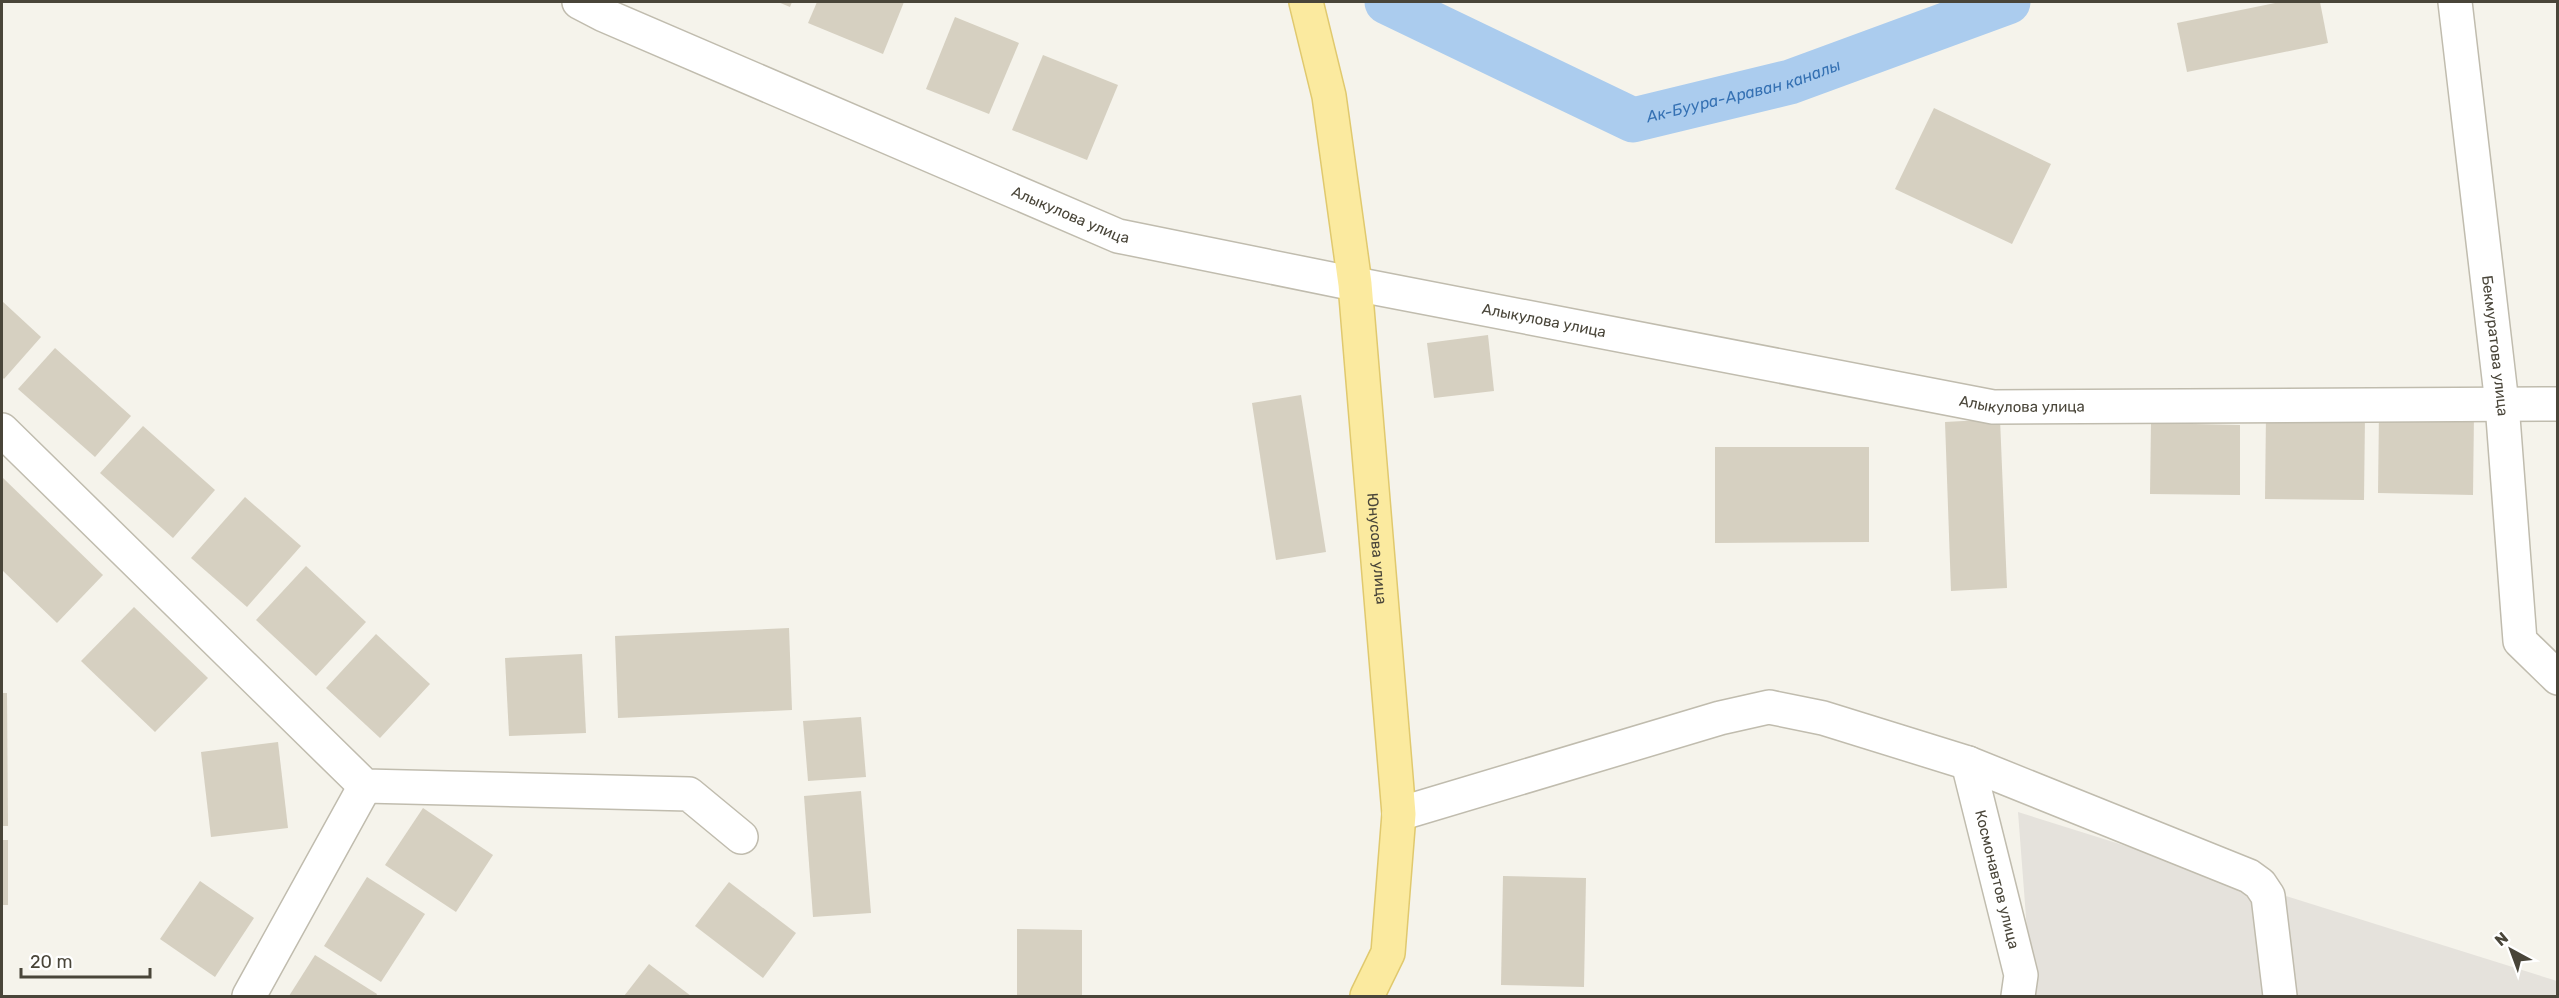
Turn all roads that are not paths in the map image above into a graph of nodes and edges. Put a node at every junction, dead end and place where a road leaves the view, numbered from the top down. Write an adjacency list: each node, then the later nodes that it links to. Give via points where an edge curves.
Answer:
1 (579, 2): 4 (street, Алыкулова улица, via 1118,236)
2 (1306, 2): 4 (main road, Юнусова улица, via 1329,96)
3 (2455, 2): 5 (street, Бекмуратова улица)
4 (1355, 284): 5 (street, Алыкулова улица, via 1993,407); 11 (main road, Юнусова улица)
5 (2502, 404): 6 (street, Алыкулова улица); 8 (street, Бекмуратова улица, via 2520,641)
6 (2558, 404)
7 (2, 430): 10 (street)
8 (2558, 678)
9 (1968, 763): 11 (street, via 1823,718 1769,707 1720,718); 15 (street, Космонавтов улица, via 2021,975); 16 (street, via 2249,876 2260,884 2268,896)
10 (364, 786): 12 (street, via 689,794); 13 (street)
11 (1399, 814): 14 (main road, Юнусова улица, via 1388,953)
12 (741, 837)
13 (249, 996)
14 (1367, 996)
15 (2018, 996)
16 (2280, 996)

